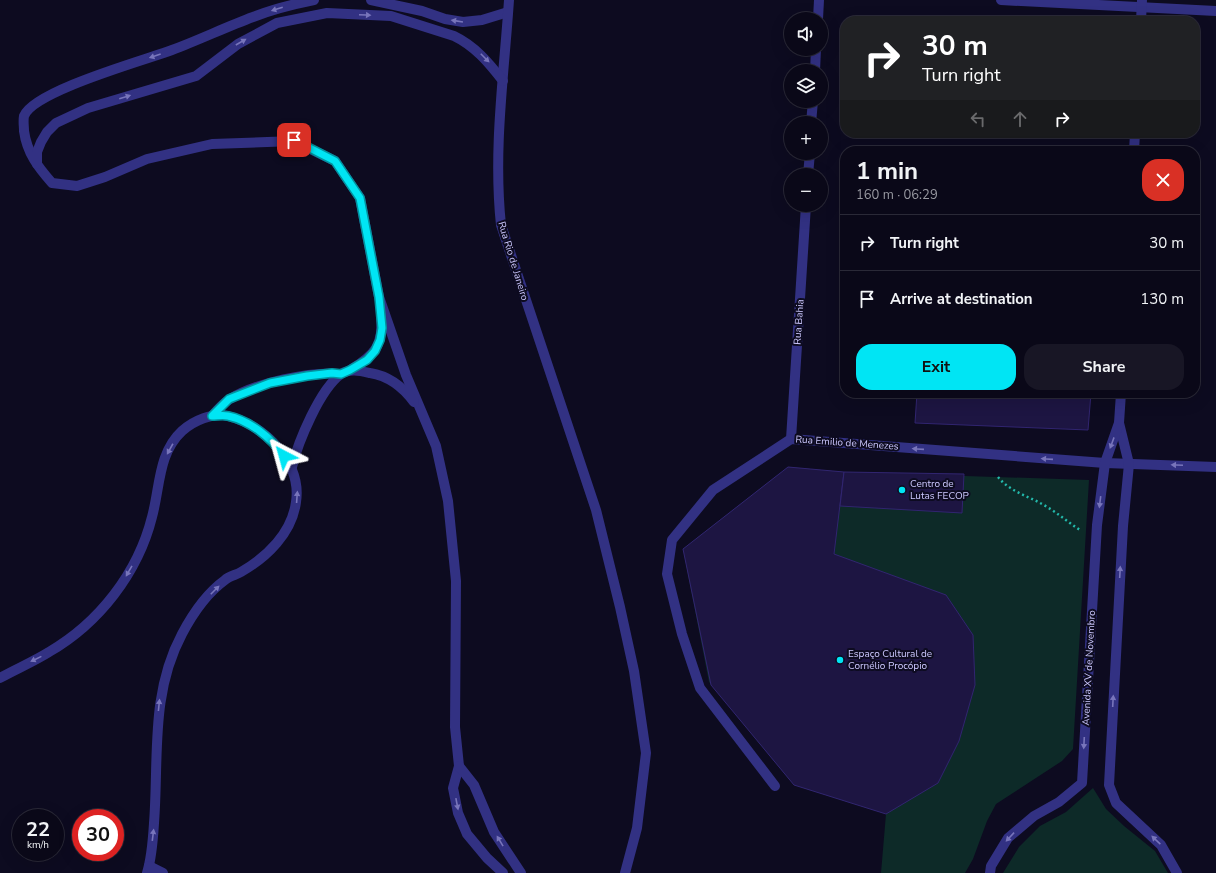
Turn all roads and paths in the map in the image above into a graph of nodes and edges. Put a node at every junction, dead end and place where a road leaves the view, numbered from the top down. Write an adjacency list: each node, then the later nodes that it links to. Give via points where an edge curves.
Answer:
1 (314, 0): 12 (street, one-way to 12, via 254,16 173,50 64,88 38,102 24,117 26,144)
2 (371, 0): 8 (street, one-way to 2, via 482,20 463,22)
3 (509, 0): 8 (street, Rua Rio de Janeiro)
4 (819, 0): 9 (street)
5 (1001, 0): 6 (street)
6 (1142, 3): 7 (street); 10 (street)
7 (1216, 11)
8 (508, 12): 11 (street, Rua Rio de Janeiro)
9 (818, 12)
10 (1141, 16)
11 (503, 81): 12 (street, one-way to 11, via 37,152 47,132 56,123 88,108 196,76 238,44 277,23 327,13 391,16 454,36 485,58); 34 (street, Rua Rio de Janeiro, via 497,192 501,225 596,510 634,670 646,753 637,828)
12 (37, 166): 14 (street, via 52,183 77,186 148,159 212,144 294,140 335,161 360,198)
13 (806, 212): 20 (street, Rua Bahia)
14 (379, 297): 15 (street, via 382,322 380,340 367,360); 17 (street, via 406,376)
15 (346, 372): 17 (street, via 379,374 390,379 411,397); 18 (street, via 313,374 264,385 229,399); 24 (street, via 331,384 316,408 300,441)
16 (1121, 398): 19 (street, Avenida XV de Novembro)
17 (423, 415): 28 (street, via 436,446 448,501 456,581 455,727)
18 (212, 416): 24 (street, via 228,416 264,433); 27 (street, one-way to 27, via 197,421 181,432 171,446 161,468 152,518 137,558 108,602 70,639)
19 (1119, 423): 21 (street, Avenida XV de Novembro, one-way to 21); 22 (street, Avenida XV de Novembro)
20 (791, 439): 21 (street, Rua Emilio de Menezes, one-way to 20); 29 (street, Rua Emilio de Menezes, via 713,490 672,540 667,574 682,634 700,688)
21 (1105, 463): 22 (street, Rua Emilio de Menezes); 35 (street, Avenida XV de Novembro, one-way to 35, via 1097,525 1082,783 1059,802 1034,816 1008,838 991,866)
22 (1129, 464): 23 (street, Rua Emilio de Menezes, one-way to 22); 36 (street, Avenida XV de Novembro, one-way to 22, via 1161,845 1116,803 1109,785 1123,526)
23 (1216, 467)
24 (292, 468): 30 (street, one-way to 24, via 157,792 159,702 172,655 194,614 209,596 225,580 241,572 270,550 292,522 298,492)
25 (998, 477): 26 (path, via 1013,491 1030,497)
26 (1086, 533)
27 (0, 678)
28 (459, 766): 32 (street, one-way to 32, via 453,788 458,813 467,834); 33 (street, one-way to 28, via 494,832 474,785)
29 (775, 786)
30 (148, 870): 31 (street)
31 (163, 873)
32 (503, 873)
33 (521, 873)
34 (625, 873)
35 (990, 873)
36 (1177, 873)

